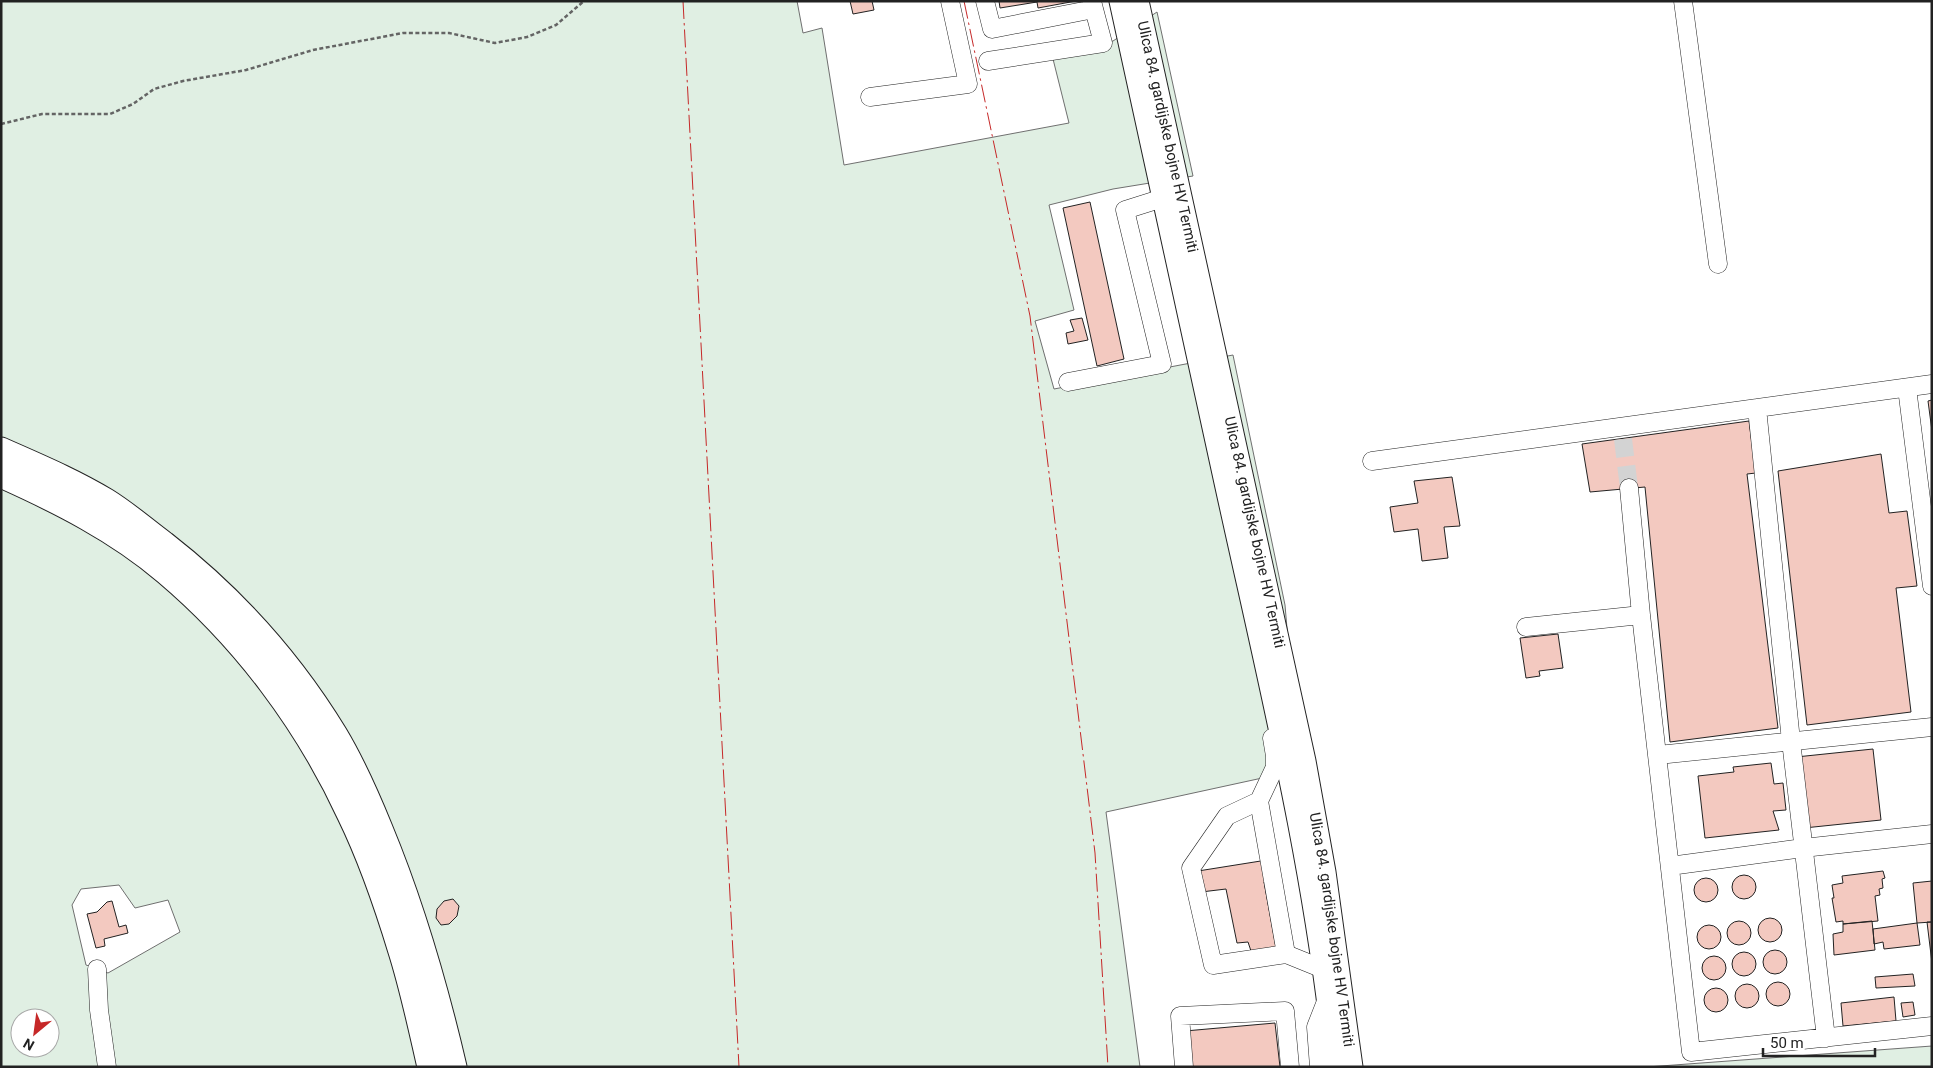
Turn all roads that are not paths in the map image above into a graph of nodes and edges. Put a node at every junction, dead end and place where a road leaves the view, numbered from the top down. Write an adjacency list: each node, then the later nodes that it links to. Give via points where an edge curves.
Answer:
1 (950, 1): 8 (street, via 968,84)
2 (985, 1): 6 (street, via 992,28)
3 (1120, 1): 9 (main road, Ulica 84. gardijske bojne HV Termiti)
4 (1138, 1): 43 (main road, Ulica 84. gardijske bojne HV Termiti, via 1305,761 1325,872)
5 (1683, 1): 10 (street)
6 (1093, 5): 7 (street, via 1103,43)
7 (988, 61)
8 (870, 98)
9 (1163, 198): 11 (street, via 1125,210 1162,364); 21 (main road, Ulica 84. gardijske bojne HV Termiti)
10 (1718, 264)
11 (1068, 382)
12 (1932, 384): 13 (street)
13 (1907, 388): 14 (street); 19 (street)
14 (1757, 408): 16 (street, via 1622,433); 24 (street)
15 (1, 450): 38 (highway, via 106,502 192,566 260,633 311,699 367,797 398,873 423,950)
16 (1372, 461)
17 (1, 475): 37 (highway, via 89,518 165,571 252,658 287,705 314,746 350,815 372,867 402,952)
18 (1629, 488): 20 (street)
19 (1932, 586)
20 (1641, 615): 22 (street); 25 (street)
21 (1257, 624): 26 (street, via 1258,658 1275,756 1275,767); 32 (main road, Ulica 84. gardijske bojne HV Termiti, via 1289,777)
22 (1526, 627)
23 (1932, 727): 24 (street)
24 (1791, 742): 25 (street); 28 (street)
25 (1658, 755): 29 (street)
26 (1259, 800): 30 (street); 30 (street, via 1227,816 1191,868 1213,966)
27 (1932, 834): 28 (street)
28 (1803, 848): 29 (street); 35 (street)
29 (1670, 866): 35 (street, via 1691,1052)
30 (1286, 954): 32 (street)
31 (97, 969): 36 (street)
32 (1323, 969): 33 (main road, Ulica 84. gardijske bojne HV Termiti)
33 (1327, 999): 41 (street, via 1316,1028); 42 (main road, Ulica 84. gardijske bojne HV Termiti)
34 (1932, 1026): 35 (street)
35 (1826, 1038)
36 (107, 1067)
37 (430, 1067)
38 (454, 1067)
39 (1184, 1067): 40 (street, via 1180,1016 1286,1011)
40 (1290, 1067)
41 (1319, 1067)
42 (1335, 1067)
43 (1352, 1067)

